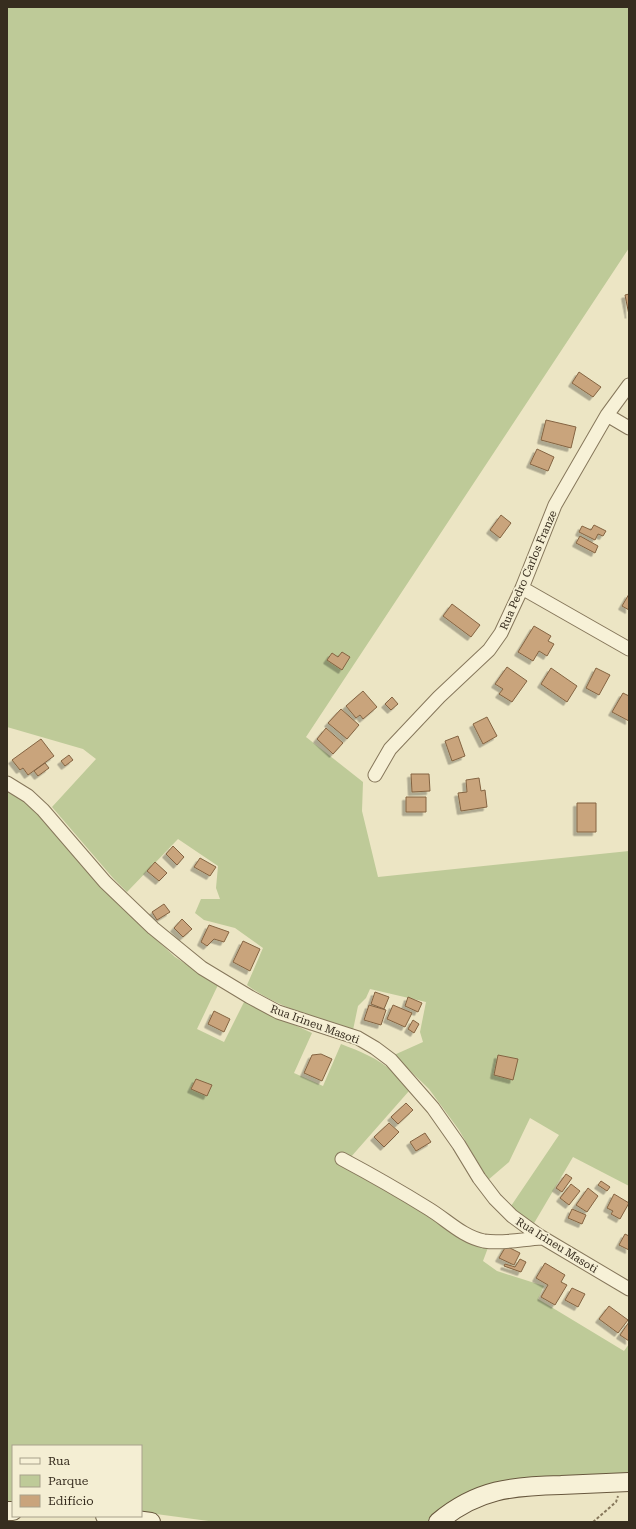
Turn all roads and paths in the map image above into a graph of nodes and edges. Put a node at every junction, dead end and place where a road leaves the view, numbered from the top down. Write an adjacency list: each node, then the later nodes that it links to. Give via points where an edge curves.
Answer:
1 (629, 385): 2 (street, Rua Pedro Carlos Franze)
2 (607, 415): 3 (street); 4 (street, Rua Pedro Carlos Franze, via 555,505)
3 (629, 428)
4 (522, 588): 5 (street); 6 (street, Rua Pedro Carlos Franze, via 501,633 489,650 439,697 390,750)
5 (629, 649)
6 (375, 775)
7 (7, 783): 9 (street, Rua Irineu Masoti, via 28,796 43,810 105,882 153,928 202,968 278,1012 358,1038 391,1060 433,1108 495,1199 512,1216)
8 (342, 1159): 9 (street, via 385,1181 468,1236 484,1241)
9 (542, 1238): 10 (street, Rua Irineu Masoti)
10 (629, 1289)
11 (624, 1482): 14 (street, via 498,1490 467,1502); 15 (path, via 616,1502)
12 (113, 1517): 13 (street)
13 (151, 1522)
14 (438, 1522)
15 (593, 1522)

